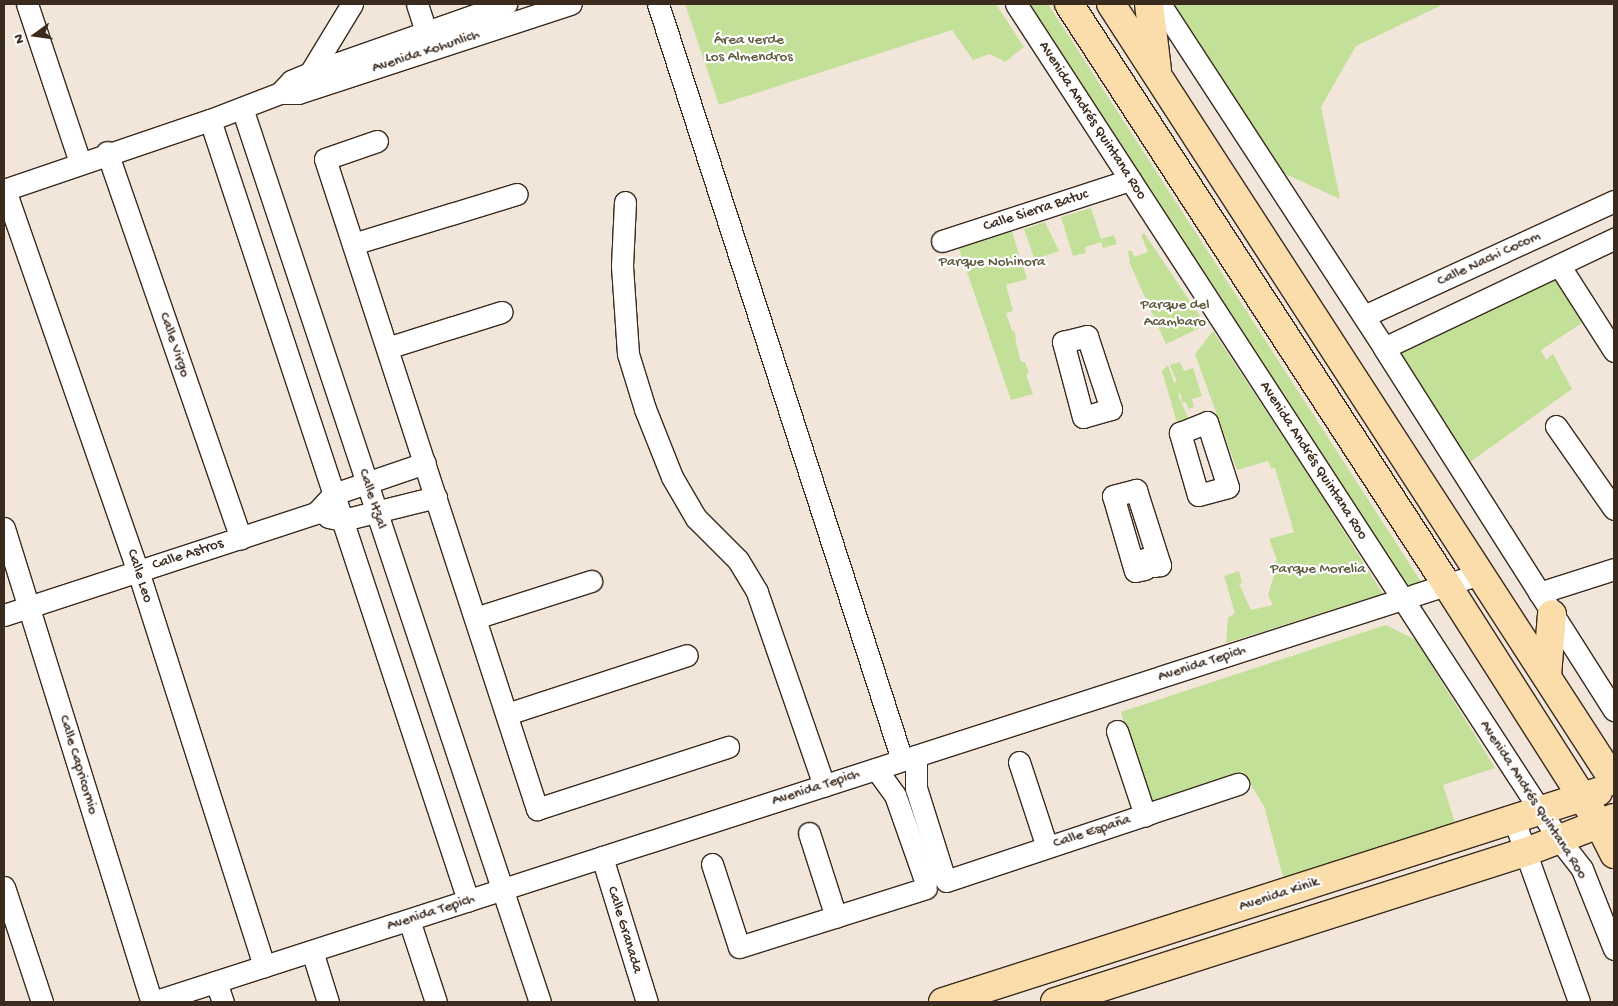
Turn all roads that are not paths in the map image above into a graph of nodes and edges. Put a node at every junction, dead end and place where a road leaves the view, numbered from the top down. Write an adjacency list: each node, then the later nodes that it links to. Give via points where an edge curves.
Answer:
1 (27, 4): 19 (street)
2 (352, 4): 14 (street)
3 (417, 4): 12 (street)
4 (506, 4): 12 (street, Avenida Kohunlich)
5 (571, 4): 14 (street, Avenida Kohunlich)
6 (658, 4): 61 (street)
7 (1016, 4): 20 (street, Avenida Andrés Quintana Roo)
8 (1069, 4): 49 (main road)
9 (1111, 4): 13 (main road)
10 (1150, 4): 13 (main road)
11 (1160, 4): 30 (street)
12 (426, 32): 14 (street, Avenida Kohunlich)
13 (1158, 76): 47 (main road)
14 (312, 81): 15 (street, Avenida Kohunlich, via 298,94 280,93)
15 (242, 108): 16 (street, Avenida Kohunlich); 36 (street, Calle Itzal)
16 (210, 120): 18 (street, Avenida Kohunlich); 37 (street)
17 (377, 141): 27 (street, via 325,159)
18 (107, 152): 19 (street, Avenida Kohunlich); 44 (street, Calle Virgo)
19 (80, 162): 21 (street, Avenida Kohunlich)
20 (1130, 180): 26 (street, Calle Sierra Batuc); 50 (street, Avenida Andrés Quintana Roo)
21 (4, 190): 46 (street, Calle Leo)
22 (517, 194): 27 (street)
23 (1614, 201): 30 (street, Calle Nachi Cocom)
24 (625, 202): 66 (street, via 622,266 628,354 645,409 672,477 696,518 738,560 757,592)
25 (1614, 239): 28 (street)
26 (942, 241)
27 (353, 244): 32 (street)
28 (1559, 265): 31 (street); 33 (street)
29 (501, 312): 32 (street)
30 (1364, 316): 33 (street)
31 (1612, 343)
32 (387, 348): 35 (street)
33 (1384, 348): 51 (street)
34 (1556, 426): 39 (street)
35 (425, 463): 36 (street); 38 (street)
36 (367, 482): 37 (street); 40 (street, Calle Itzal)
37 (334, 494): 41 (street, Calle Astros); 42 (street)
38 (436, 497): 40 (street); 54 (street)
39 (1614, 509)
40 (377, 512): 42 (street); 82 (street, Calle Itzal)
41 (316, 513): 42 (street); 44 (street, Calle Astros)
42 (342, 520): 83 (street)
43 (4, 528): 52 (street, Calle Capricornio)
44 (241, 538): 46 (street, Calle Astros)
45 (1614, 569): 51 (street)
46 (138, 571): 52 (street, Calle Astros); 90 (street, Calle Leo)
47 (1480, 574): 49 (street, Avenida Tepich); 56 (main road)
48 (591, 581): 54 (street)
49 (1447, 585): 50 (street, Avenida Tepich); 68 (main road)
50 (1402, 599): 61 (street, Avenida Tepich); 69 (street, Avenida Andrés Quintana Roo)
51 (1546, 604): 56 (main road); 57 (street)
52 (29, 606): 53 (street, Calle Astros); 94 (street, Calle Capricornio)
53 (4, 615)
54 (475, 618): 58 (street)
55 (687, 655): 58 (street)
56 (1547, 676): 64 (main road)
57 (1614, 710)
58 (507, 714): 60 (street, via 537,809)
59 (1117, 731): 70 (street)
60 (728, 747)
61 (909, 758): 63 (street, Avenida Tepich); 80 (street)
62 (1019, 762): 75 (street)
63 (876, 769): 66 (street, Avenida Tepich); 80 (street, via 895,795)
64 (1614, 782)
65 (1238, 784): 70 (street, Calle España)
66 (824, 786): 78 (street, Avenida Tepich)
67 (1614, 788): 68 (main road, Avenida Kinik)
68 (1581, 798): 69 (main road, Avenida Kinik); 72 (main road)
69 (1541, 812): 71 (main road, Avenida Kinik); 74 (street, Avenida Andrés Quintana Roo)
70 (1145, 815): 75 (street, Calle España)
71 (1514, 820): 76 (street); 84 (main road, Avenida Kinik)
72 (1606, 820): 74 (main road); 77 (main road)
73 (809, 833): 85 (street)
74 (1558, 838): 76 (main road); 88 (street, Avenida Andrés Quintana Roo, via 1582,869)
75 (1047, 847): 80 (street, Calle España)
76 (1526, 852): 87 (main road); 102 (street)
77 (1614, 854)
78 (602, 857): 82 (street, Avenida Tepich); 99 (street, Calle Granada)
79 (712, 864): 85 (street, Calle España, via 739,947)
80 (933, 876): 85 (street, Calle España)
81 (4, 887): 93 (street)
82 (502, 889): 83 (street, Avenida Tepich); 98 (street, Calle Itzal)
83 (468, 900): 86 (street, Avenida Tepich)
84 (1226, 911): 87 (main road); 100 (main road, Avenida Kinik)
85 (836, 916)
86 (409, 920): 89 (street, Avenida Tepich); 97 (street)
87 (1238, 942): 92 (main road)
88 (1614, 949)
89 (312, 951): 90 (street, Avenida Tepich); 96 (street)
90 (264, 966): 91 (street, Avenida Tepich)
91 (216, 982): 94 (street, Avenida Tepich); 95 (street)
92 (1100, 995): 101 (main road)
93 (42, 1002)
94 (152, 1002)
95 (223, 1002)
96 (328, 1002)
97 (436, 1002)
98 (540, 1002)
99 (647, 1002)
100 (944, 1002)
101 (1054, 1002)
102 (1579, 1002)

